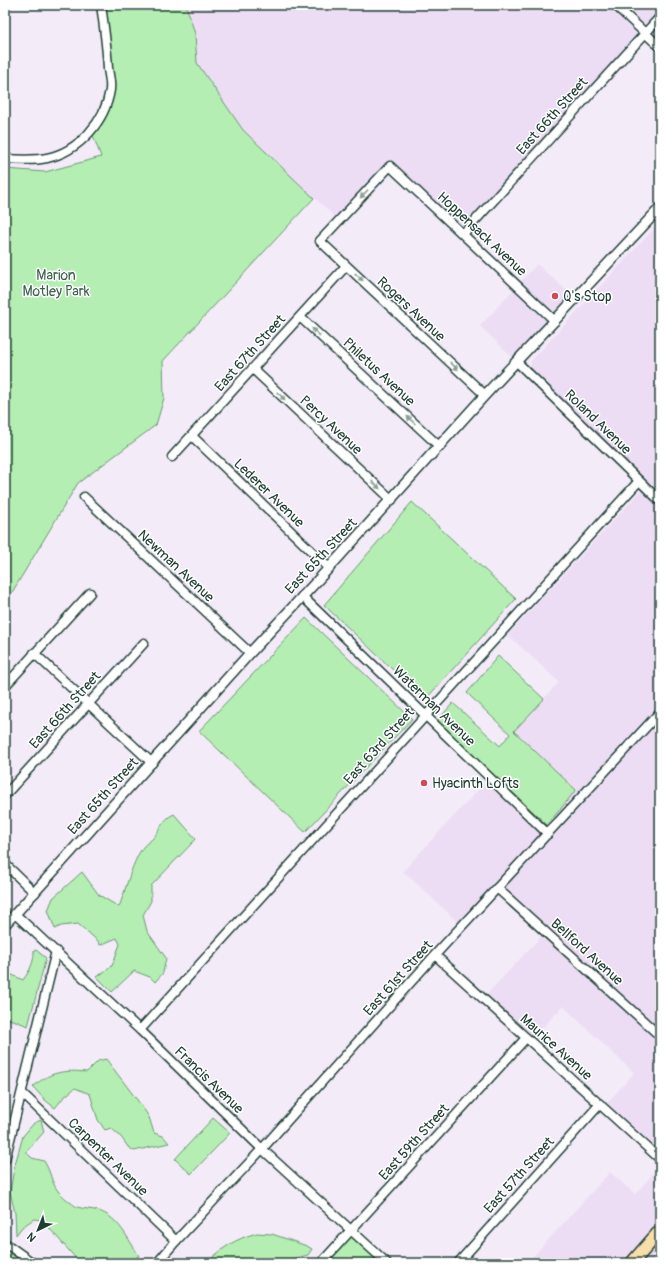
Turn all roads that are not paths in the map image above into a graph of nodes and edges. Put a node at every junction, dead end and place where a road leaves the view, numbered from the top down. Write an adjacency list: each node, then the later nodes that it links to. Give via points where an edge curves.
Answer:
1 (101, 5): 6 (street, via 110,89 98,122 89,134 67,150 32,160)
2 (615, 5): 4 (street)
3 (660, 17): 4 (street, East 66th Street)
4 (645, 33): 5 (street); 8 (street, East 66th Street)
5 (660, 47)
6 (5, 159)
7 (660, 208): 12 (street, East 65th Street)
8 (463, 234): 9 (street, Hoppensack Avenue, one-way to 9, via 390,166); 12 (street, Hoppensack Avenue)
9 (320, 241): 10 (street, Rogers Avenue)
10 (346, 266): 11 (street, East 67th Street); 15 (street, Rogers Avenue, one-way to 15)
11 (300, 317): 14 (street, East 67th Street); 17 (street, Philetus Avenue, one-way to 11)
12 (555, 321): 13 (street, East 65th Street)
13 (518, 362): 15 (street, East 65th Street); 19 (street, Roland Avenue)
14 (253, 369): 16 (street, East 67th Street); 21 (street, Percy Avenue, one-way to 21)
15 (485, 396): 17 (street, East 65th Street)
16 (192, 436): 18 (street, East 67th Street); 23 (street, Lederer Avenue)
17 (440, 447): 21 (street, East 65th Street)
18 (172, 457)
19 (639, 481): 22 (street, Roland Avenue); 32 (street, East 63rd Street)
20 (84, 497): 28 (street, Newman Avenue)
21 (392, 500): 23 (street, East 65th Street)
22 (660, 501)
23 (329, 568): 25 (street, East 65th Street)
24 (90, 592): 27 (street)
25 (302, 596): 28 (street, East 65th Street); 32 (street, Waterman Avenue)
26 (144, 643): 30 (street, East 66th Street)
27 (34, 653): 29 (street); 30 (street)
28 (250, 653): 33 (street, East 65th Street)
29 (5, 686)
30 (88, 703): 33 (street); 34 (street, East 66th Street)
31 (660, 712): 35 (street, East 61st Street)
32 (424, 716): 35 (street, Waterman Avenue); 43 (street, East 63rd Street)
33 (152, 763): 38 (street, East 65th Street)
34 (5, 795)
35 (548, 834): 37 (street, East 61st Street)
36 (5, 864): 38 (street)
37 (497, 888): 42 (street, East 61st Street); 44 (street, Bellford Avenue)
38 (35, 893): 39 (street, East 65th Street)
39 (15, 914): 40 (street, East 65th Street); 41 (street, Francis Avenue)
40 (5, 925)
41 (56, 951): 43 (street, Francis Avenue); 46 (street)
42 (435, 955): 45 (street, Maurice Avenue); 48 (street, East 61st Street)
43 (140, 1030): 48 (street, Francis Avenue)
44 (660, 1036)
45 (526, 1038): 47 (street, Maurice Avenue); 51 (street, East 59th Street)
46 (22, 1093): 50 (street); 53 (street, Carpenter Avenue)
47 (600, 1104): 49 (street, Maurice Avenue); 59 (street, East 57th Street)
48 (262, 1149): 51 (street, Francis Avenue); 53 (street, East 61st Street)
49 (660, 1159)
50 (5, 1160)
51 (351, 1230): 57 (street, East 59th Street); 58 (street, Francis Avenue)
52 (660, 1231): 60 (main road)
53 (176, 1241): 56 (street, East 61st Street)
54 (5, 1243): 55 (street)
55 (33, 1263)
56 (158, 1263)
57 (321, 1263)
58 (387, 1263)
59 (458, 1263)
60 (632, 1263)

